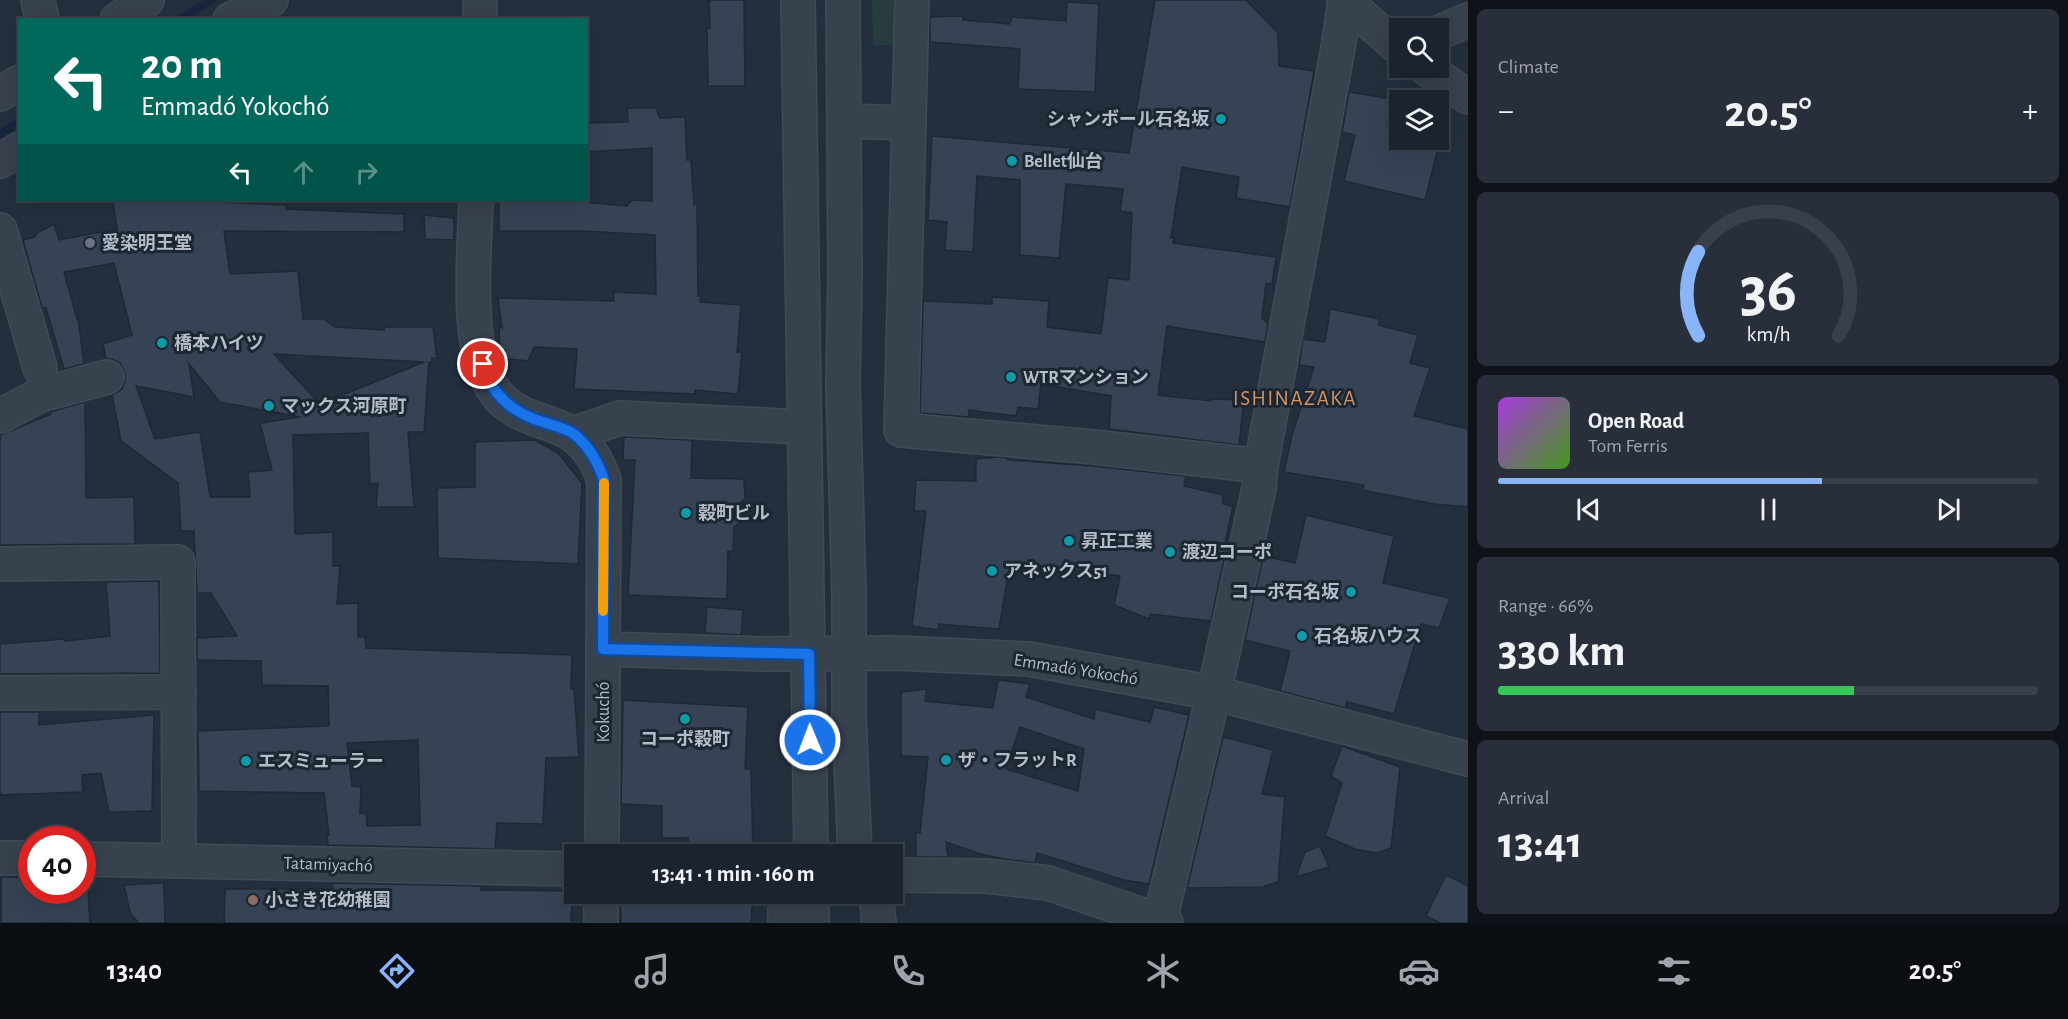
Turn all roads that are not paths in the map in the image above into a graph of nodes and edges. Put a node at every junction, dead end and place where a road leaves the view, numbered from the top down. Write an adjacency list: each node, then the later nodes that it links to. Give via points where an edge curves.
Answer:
1 (38, 0): 9 (street)
2 (147, 0): 10 (street)
3 (272, 0): 11 (street)
4 (480, 0): 12 (street)
5 (798, 0): 29 (street)
6 (843, 0): 20 (street)
7 (912, 0): 21 (street)
8 (1344, 0): 15 (street); 31 (street)
9 (42, 18)
10 (120, 18)
11 (235, 18)
12 (480, 18)
13 (1468, 20): 14 (street)
14 (1449, 28)
15 (1389, 39)
16 (1440, 78): 19 (street)
17 (18, 83): 18 (street)
18 (0, 94)
19 (1468, 97)
20 (845, 121): 21 (street); 34 (street, via 843,384)
21 (909, 123): 31 (street, via 901,430)
22 (18, 149): 23 (street)
23 (0, 161)
24 (476, 201): 30 (street, Kokuchó, via 474,317 486,376 502,400 521,413)
25 (0, 230): 26 (street)
26 (40, 368)
27 (107, 377): 28 (street, via 40,395)
28 (0, 416)
29 (804, 427): 30 (street, via 620,418); 35 (street)
30 (573, 434): 33 (street, Kokuchó, via 592,454 604,480)
31 (1261, 466): 38 (street)
32 (0, 564): 36 (street, via 178,562)
33 (603, 649): 35 (street, Emmadó Yokochó); 41 (street, Kokuchó)
34 (849, 653): 35 (street, Emmadó Yokochó); 38 (street, Emmadó Yokochó, via 1029,659); 40 (street)
35 (809, 654): 42 (street)
36 (179, 692): 37 (street); 48 (street)
37 (0, 693)
38 (1214, 693): 39 (street, Emmadó Yokochó); 56 (street)
39 (1468, 759)
40 (852, 772): 43 (street); 44 (street, via 866,813)
41 (602, 844)
42 (811, 844)
43 (855, 844)
44 (870, 844)
45 (0, 858): 46 (street)
46 (18, 858)
47 (96, 859): 48 (street, Tatamiyachó)
48 (179, 860): 49 (street, Tatamiyachó)
49 (564, 869)
50 (903, 875): 56 (street, via 986,876 1048,884)
51 (601, 904): 57 (street)
52 (785, 904): 58 (street)
53 (812, 904): 59 (street)
54 (855, 904): 60 (street)
55 (877, 904): 61 (street)
56 (1163, 922)
57 (601, 923)
58 (785, 923)
59 (812, 923)
60 (856, 923)
61 (879, 923)

